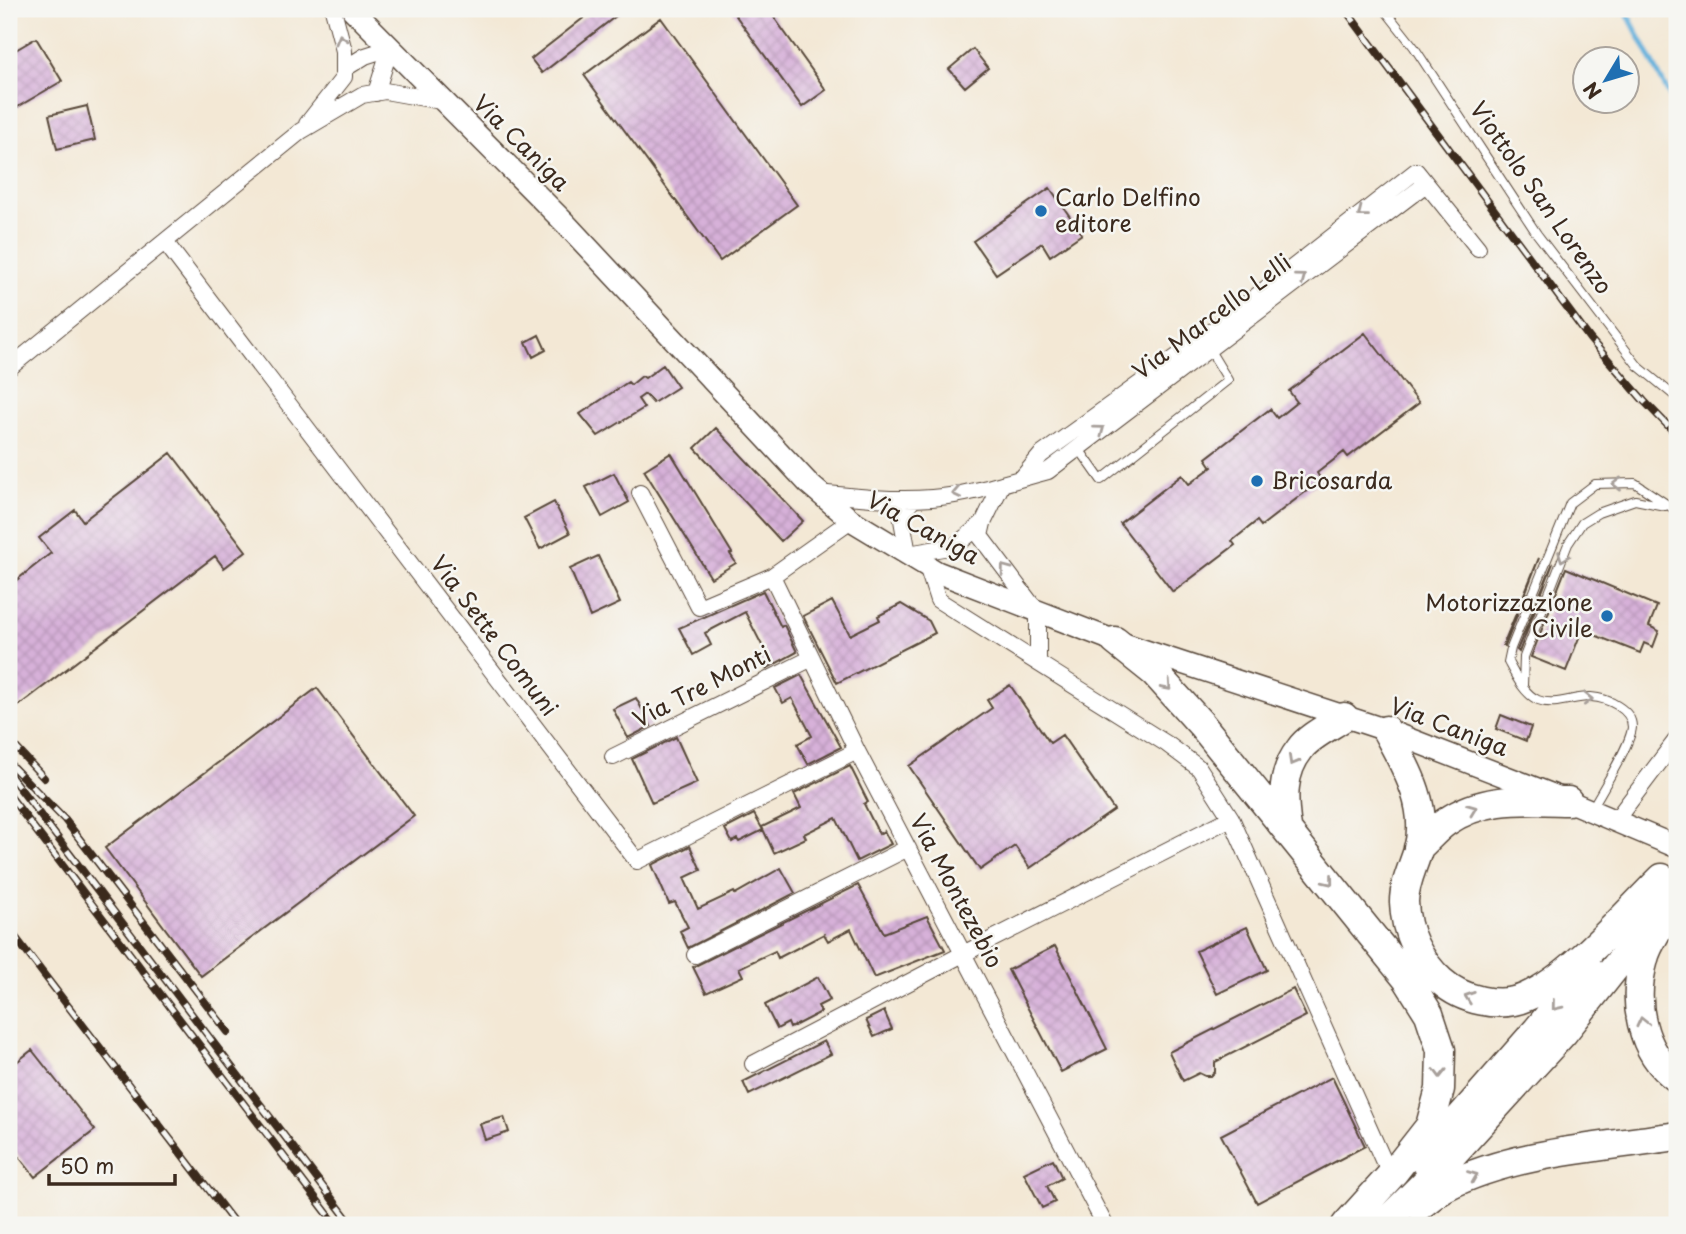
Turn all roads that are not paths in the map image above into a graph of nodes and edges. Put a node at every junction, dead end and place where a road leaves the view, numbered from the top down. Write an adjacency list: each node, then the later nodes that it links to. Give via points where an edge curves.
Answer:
1 (333, 9): 5 (street, one-way to 1)
2 (352, 9): 4 (street, Via Caniga)
3 (1384, 9): 13 (lane, Viottolo San Lorenzo, via 1538,234 1638,366)
4 (390, 48): 5 (street, via 365,55); 6 (street); 7 (street, Via Caniga)
5 (344, 69): 8 (street, via 344,78)
6 (376, 93): 7 (street); 8 (street, via 362,95)
7 (441, 101): 17 (street, Via Caniga, via 566,224)
8 (301, 131): 9 (street)
9 (165, 242): 12 (street); 33 (street, Via Sette Comuni, via 637,861)
10 (1478, 248): 11 (street, Via Marcello Lelli, via 1421,178)
11 (1206, 343): 14 (street, Via Marcello Lelli); 14 (lane, via 1228,380 1101,480)
12 (9, 368)
13 (1677, 398)
14 (1074, 440): 15 (street, Via Marcello Lelli, via 1041,455 1022,478)
15 (1002, 484): 18 (street, Via Marcello Lelli, one-way to 18); 21 (street)
16 (640, 493): 24 (street, via 699,607)
17 (819, 493): 18 (street, Via Marcello Lelli); 20 (street, Via Caniga)
18 (912, 499): 22 (street, via 902,520)
19 (1677, 511): 29 (lane, one-way to 29, via 1635,500 1581,523 1568,544 1524,657); 29 (lane, one-way to 29, via 1635,484 1595,484 1570,503 1511,648 1508,662)
20 (851, 520): 22 (street, Via Caniga); 24 (street)
21 (983, 523): 22 (street, via 955,546); 25 (street, one-way to 21, via 980,536)
22 (908, 554): 23 (street, Via Caniga)
23 (927, 566): 25 (street, Via Caniga); 28 (street, via 938,600)
24 (772, 576): 27 (street, Via Montezebio)
25 (1038, 613): 26 (street, Via Caniga); 28 (street)
26 (1115, 642): 30 (street, Via Caniga); 38 (highway, one-way to 38, via 1155,673)
27 (812, 658): 33 (street, Via Montezebio); 34 (street, Via Tre Monti)
28 (1038, 662): 36 (street, via 1199,768)
29 (1525, 689): 35 (lane, one-way to 35, via 1548,703 1591,697 1607,701 1629,717 1632,728 1624,747)
30 (1344, 717): 31 (street, Via Caniga); 38 (highway, one-way to 38, via 1300,747 1285,775)
31 (1386, 730): 35 (street, Via Caniga); 40 (highway, via 1421,810)
32 (1677, 739): 37 (street)
33 (857, 751): 39 (street, Via Montezebio)
34 (613, 757)
35 (1579, 806): 37 (street, Via Caniga); 40 (highway, one-way to 35, via 1444,823 1472,807 1508,799)
36 (1231, 818): 42 (street); 47 (street)
37 (1615, 821): 41 (street, Via Caniga)
38 (1287, 828): 49 (highway, one-way to 49, via 1407,979 1429,1014 1441,1050 1440,1088 1430,1126)
39 (908, 848): 42 (street, Via Montezebio); 43 (street)
40 (1418, 848): 41 (highway, one-way to 40, via 1565,973 1525,998 1488,1003 1452,991 1427,968 1409,936 1404,901)
41 (1674, 871): 45 (highway, one-way to 41, via 1652,1051 1640,1020 1639,989 1644,957); 50 (highway, one-way to 50, via 1430,1153); 51 (highway, via 1564,1032)
42 (963, 954): 44 (street); 48 (street, Via Montezebio)
43 (695, 955)
44 (753, 1064)
45 (1677, 1078)
46 (1677, 1136): 52 (highway, one-way to 46, via 1445,1187 1486,1171 1535,1157)
47 (1383, 1160)
48 (1105, 1225)
49 (1346, 1225)
50 (1355, 1225)
51 (1383, 1225)
52 (1395, 1225)

